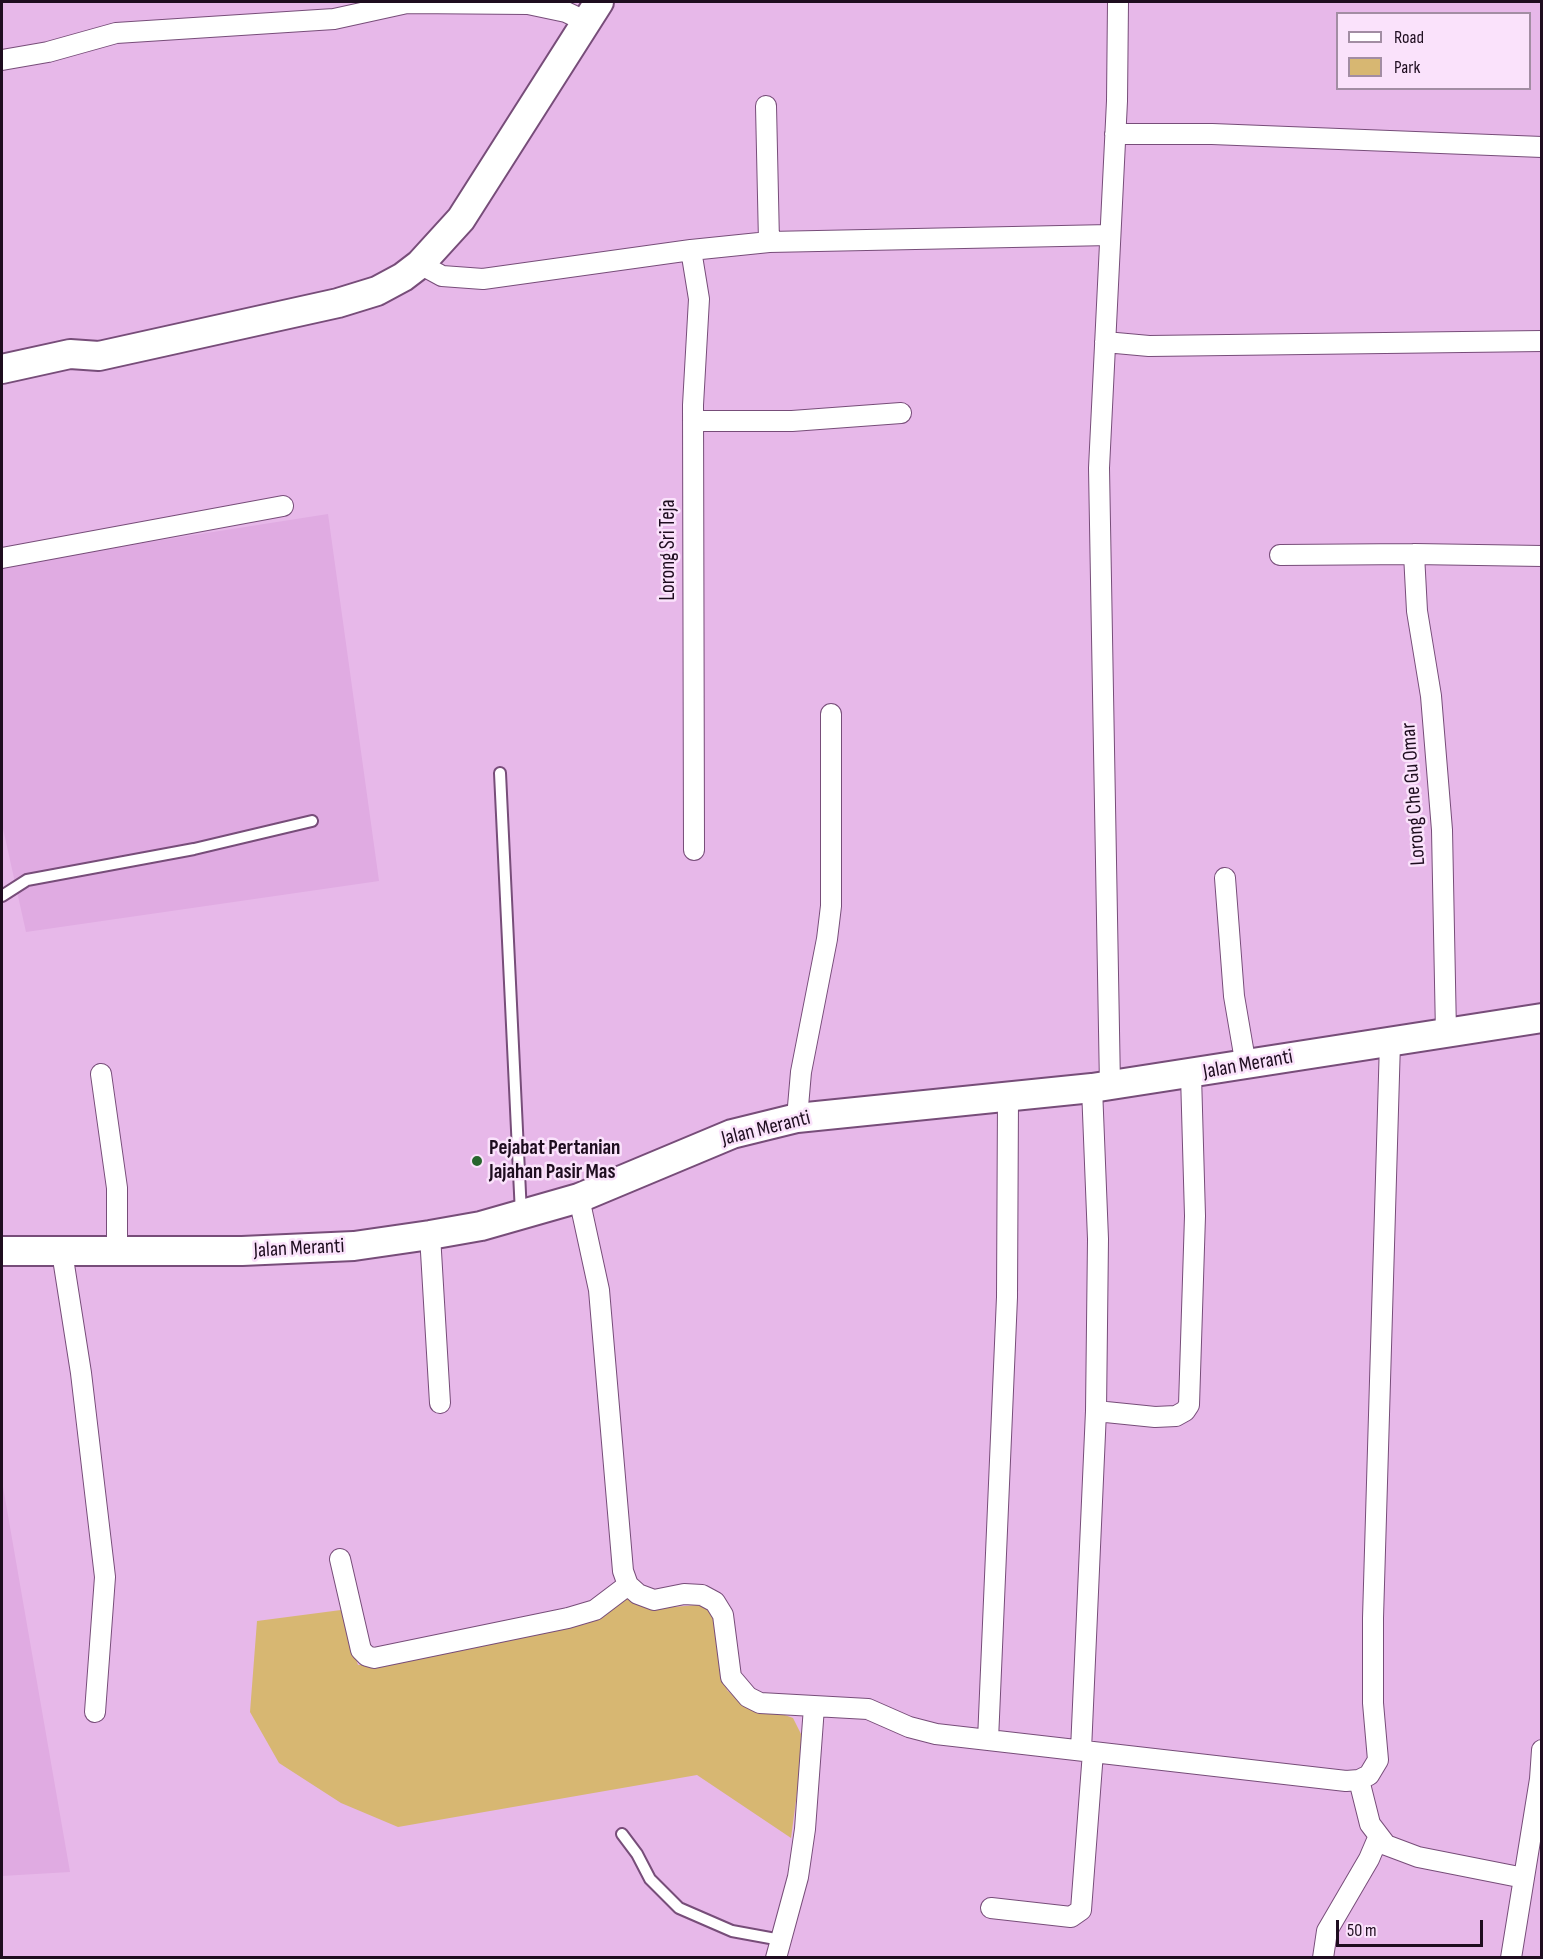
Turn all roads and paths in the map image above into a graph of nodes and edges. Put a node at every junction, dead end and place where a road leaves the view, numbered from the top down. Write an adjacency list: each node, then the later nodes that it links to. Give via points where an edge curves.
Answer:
1 (1118, 2): 5 (street)
2 (593, 12): 3 (street, via 566,12 528,4 407,3 311,21 116,33); 10 (street, via 461,219)
3 (2, 60)
4 (766, 106): 8 (street)
5 (1115, 134): 6 (street); 7 (street)
6 (1542, 147)
7 (1110, 235): 8 (street); 12 (street)
8 (769, 242): 9 (street)
9 (691, 250): 10 (street, via 483,279 442,276); 17 (street, Lorong Sri Teja, via 699,299)
10 (420, 264): 13 (street, via 377,291 338,303)
11 (1542, 341): 12 (street, via 1149,346)
12 (1105, 342): 35 (street, via 1099,468)
13 (99, 356): 14 (street, via 70,354); 15 (street, via 74,371)
14 (2, 369)
15 (2, 388)
16 (901, 413): 17 (street, via 792,421)
17 (693, 421): 26 (street, Lorong Sri Teja)
18 (283, 506): 22 (street)
19 (1414, 554): 20 (street); 21 (street); 30 (street, Lorong Che Gu Omar, via 1442,830)
20 (1280, 555)
21 (1542, 556)
22 (2, 558)
23 (831, 714): 37 (street, via 831,906 801,1072)
24 (500, 773): 39 (lane)
25 (312, 821): 28 (lane, via 194,849 27,880)
26 (693, 850)
27 (1225, 878): 32 (street, via 1234,996)
28 (2, 896)
29 (1542, 1018): 30 (street, Jalan Meranti)
30 (1446, 1033): 31 (street, Jalan Meranti)
31 (1390, 1041): 32 (street, Jalan Meranti); 53 (street, via 1373,1618 1378,1760 1375,1770)
32 (1246, 1065): 34 (street, Jalan Meranti)
33 (101, 1074): 41 (street, via 117,1188)
34 (1191, 1075): 35 (street, Jalan Meranti); 45 (street, via 1195,1216 1189,1406 1176,1416)
35 (1101, 1087): 36 (street, Jalan Meranti); 45 (street)
36 (1008, 1098): 37 (street, Jalan Meranti); 50 (street, via 1007,1297)
37 (797, 1118): 38 (street, Jalan Meranti, via 732,1134)
38 (579, 1198): 39 (street, Jalan Meranti); 47 (street, via 599,1290 619,1544)
39 (521, 1216): 40 (street, Jalan Meranti)
40 (430, 1235): 41 (street, Jalan Meranti, via 354,1246 243,1251); 44 (street)
41 (117, 1250): 43 (street, Jalan Meranti)
42 (2, 1251): 43 (street, Jalan Meranti)
43 (62, 1252): 49 (street, via 105,1577)
44 (441, 1403)
45 (1096, 1411): 52 (street)
46 (340, 1559): 47 (street, via 361,1650 374,1658 568,1618 595,1610)
47 (628, 1585): 48 (street, via 654,1600 684,1594 715,1602 723,1614 731,1677 738,1688 760,1702)
48 (814, 1707): 50 (street, via 868,1709 909,1727); 58 (street, via 798,1877)
49 (95, 1712)
50 (988, 1740): 52 (street)
51 (1542, 1750): 56 (street)
52 (1087, 1751): 53 (street); 57 (street, via 1081,1910 1071,1917)
53 (1359, 1780): 55 (street, via 1370,1824)
54 (622, 1834): 58 (lane, via 650,1879 679,1908)
55 (1378, 1838): 56 (street, via 1398,1852); 59 (street, via 1327,1931)
56 (1524, 1878): 60 (street)
57 (991, 1908)
58 (778, 1949)
59 (1323, 1958)
60 (1511, 1958)

